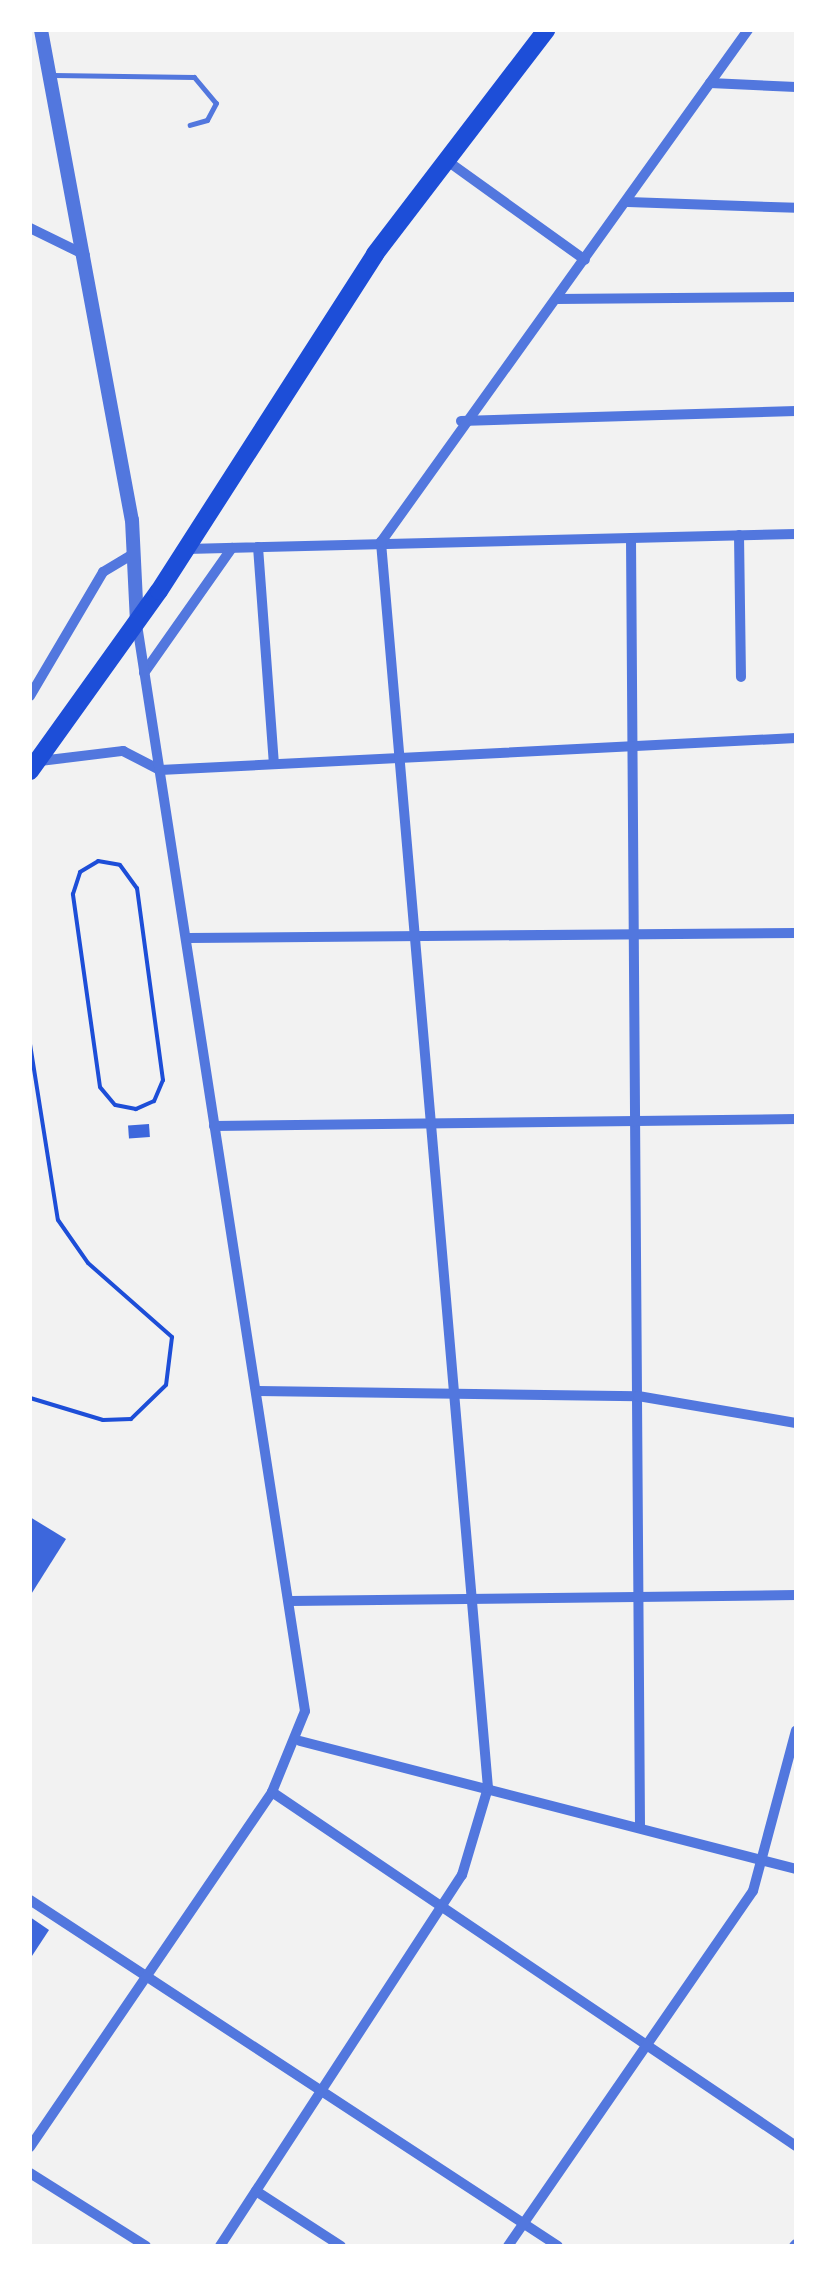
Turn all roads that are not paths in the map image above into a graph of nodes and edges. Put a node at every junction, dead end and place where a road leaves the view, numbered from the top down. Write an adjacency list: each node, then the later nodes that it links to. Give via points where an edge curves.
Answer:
1 (40, 30): 4 (street)
2 (546, 30): 8 (main road)
3 (748, 30): 5 (street)
4 (50, 75): 7 (lane, via 194,77 216,103 207,120); 12 (street)
5 (710, 83): 6 (street); 9 (street)
6 (796, 87)
7 (190, 125)
8 (446, 160): 13 (street); 24 (main road)
9 (628, 202): 10 (street); 13 (street)
10 (796, 208)
11 (30, 228): 12 (street)
12 (86, 256): 25 (street)
13 (585, 260): 15 (street)
14 (796, 297): 15 (street)
15 (556, 299): 17 (street)
16 (796, 411): 17 (street)
17 (461, 421): 21 (street)
18 (796, 534): 19 (street)
19 (739, 535): 20 (street); 28 (street)
20 (631, 538): 21 (street); 31 (street)
21 (381, 542): 22 (street); 32 (street)
22 (258, 547): 23 (street); 33 (street)
23 (232, 548): 24 (street); 27 (street)
24 (186, 549): 26 (main road)
25 (135, 553): 26 (street); 29 (street, via 103,572)
26 (137, 623): 27 (street); 34 (main road)
27 (144, 674): 35 (street)
28 (741, 677)
29 (30, 696)
30 (796, 738): 31 (street)
31 (635, 751): 32 (street); 37 (street)
32 (400, 758): 33 (street); 39 (street)
33 (274, 763): 35 (street)
34 (33, 766): 35 (street, via 123,751)
35 (160, 770): 38 (street)
36 (796, 933): 37 (street)
37 (638, 934): 39 (street); 41 (street)
38 (188, 938): 39 (street); 43 (street)
39 (411, 938): 42 (street)
40 (796, 1120): 41 (street)
41 (638, 1122): 42 (street); 46 (street)
42 (428, 1125): 43 (street); 45 (street)
43 (214, 1126): 44 (street)
44 (258, 1391): 45 (street); 51 (street)
45 (453, 1392): 46 (street); 49 (street)
46 (638, 1396): 47 (street); 48 (street)
47 (796, 1423)
48 (639, 1594): 49 (street); 50 (street); 56 (street)
49 (469, 1595): 51 (street); 54 (street)
50 (796, 1595)
51 (291, 1601): 53 (street, via 304,1689)
52 (796, 1731): 57 (street)
53 (300, 1741): 54 (street); 55 (street)
54 (488, 1788): 56 (street); 60 (street, via 472,1855)
55 (272, 1792): 60 (street); 61 (street)
56 (640, 1828): 57 (street)
57 (764, 1861): 58 (street); 62 (street, via 753,1891)
58 (796, 1869)
59 (30, 1900): 61 (street)
60 (444, 1904): 62 (street); 63 (street)
61 (143, 1975): 63 (street); 65 (street)
62 (645, 2044): 64 (street); 68 (street)
63 (322, 2090): 67 (street); 68 (street)
64 (796, 2146)
65 (30, 2147)
66 (30, 2173): 69 (street)
67 (256, 2191): 70 (street); 71 (street)
68 (523, 2224): 72 (street); 73 (street)
69 (146, 2246)
70 (220, 2246)
71 (341, 2246)
72 (508, 2246)
73 (558, 2246)

